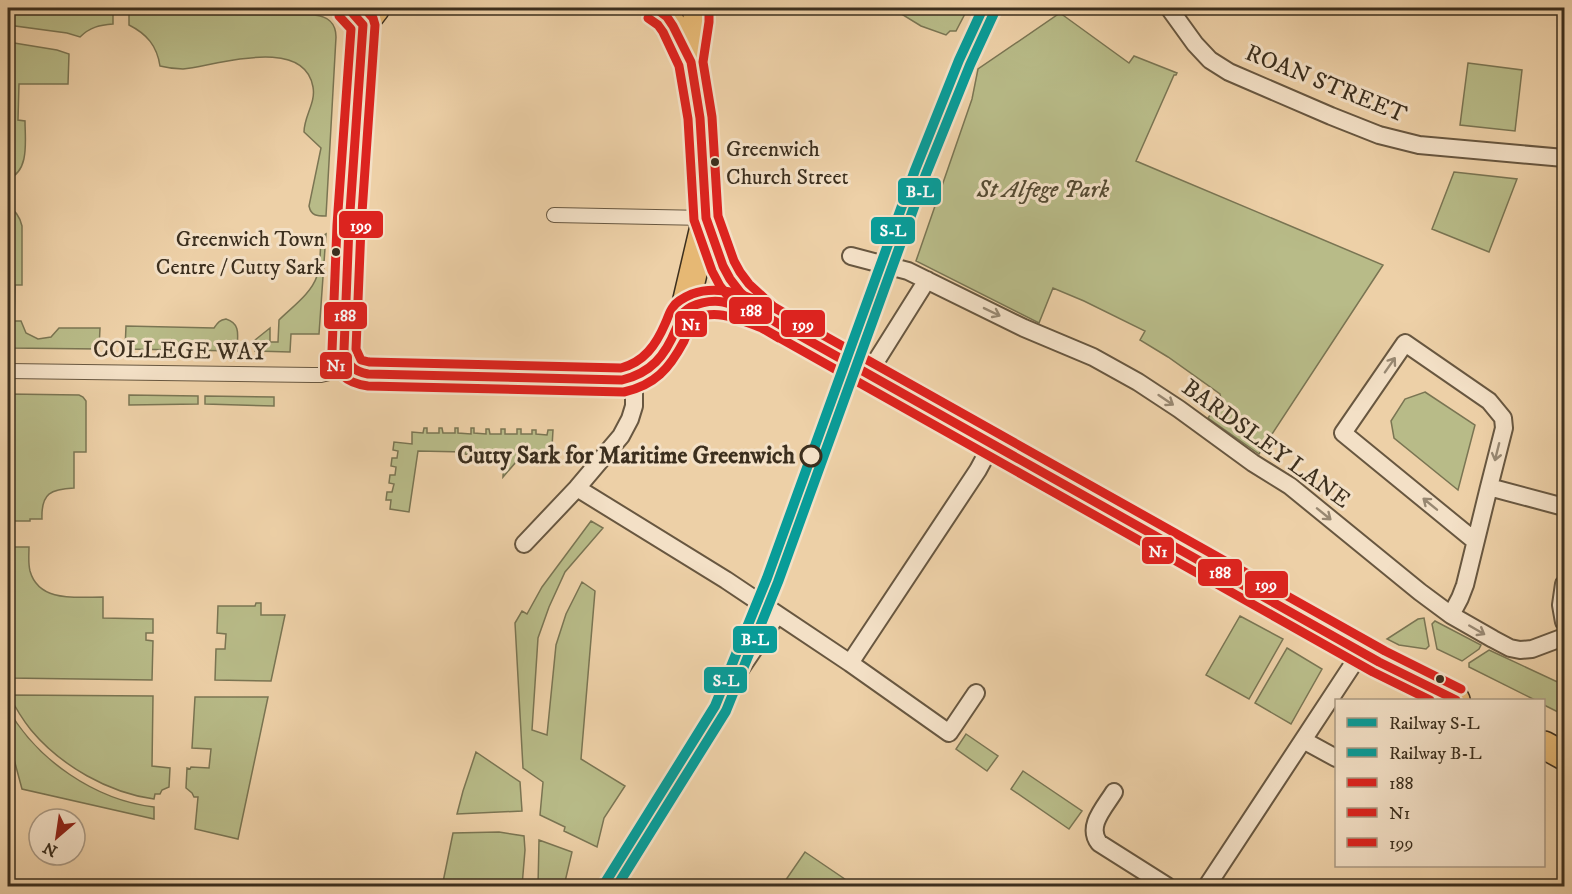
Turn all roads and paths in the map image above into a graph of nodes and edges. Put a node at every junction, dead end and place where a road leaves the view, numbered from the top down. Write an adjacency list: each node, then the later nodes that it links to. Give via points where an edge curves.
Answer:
1 (655, 8): 5 (main road, via 674,27)
2 (697, 8): 5 (main road)
3 (1169, 8): 6 (street, ROAN STREET, via 1195,44 1229,72 1360,128 1419,145)
4 (362, 13): 13 (main road, via 344,350)
5 (692, 62): 8 (main road)
6 (1564, 158)
7 (554, 215): 8 (street)
8 (706, 218): 11 (main road); 12 (main road, via 730,279)
9 (851, 256): 10 (street, BARDSLEY LANE, via 908,271)
10 (934, 283): 15 (street); 25 (street, BARDSLEY LANE, one-way to 25, via 1138,382 1290,486)
11 (684, 312): 12 (main road, via 696,305 722,302); 16 (main road, via 659,360)
12 (767, 317): 15 (main road)
13 (350, 368): 14 (street, COLLEGE WAY, via 321,375); 16 (main road, via 368,374)
14 (8, 371)
15 (868, 374): 17 (main road)
16 (634, 378): 19 (street, via 630,419 621,436)
17 (992, 444): 28 (main road); 29 (street)
18 (1489, 487): 20 (street); 21 (street); 21 (street, one-way to 18, via 1343,433 1405,343 1489,401 1503,417 1504,428)
19 (577, 488): 22 (street); 24 (street)
20 (1564, 507)
21 (1475, 541): 25 (street, via 1465,585)
22 (524, 544)
23 (1564, 584): 26 (street)
24 (777, 615): 29 (street); 30 (street)
25 (1451, 615): 27 (street, BARDSLEY LANE, one-way to 27, via 1520,650)
26 (1564, 622)
27 (1564, 637)
28 (1361, 652): 32 (main road); 33 (street)
29 (850, 663): 31 (street, via 949,733)
30 (731, 683)
31 (976, 693)
32 (1453, 699)
33 (1303, 740): 36 (street); 39 (street)
34 (1545, 746): 35 (main road)
35 (1564, 756)
36 (1335, 757)
37 (1114, 792): 38 (street, via 1096,823 1095,837)
38 (1167, 886)
39 (1207, 886)

